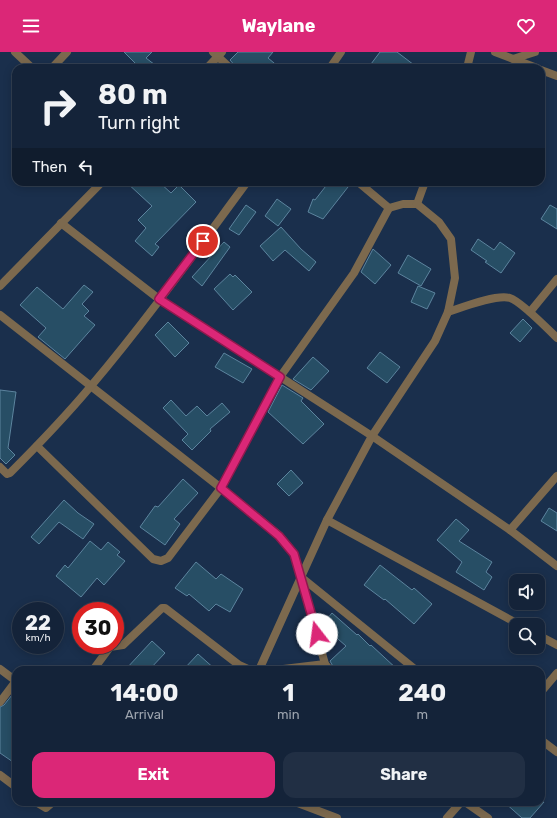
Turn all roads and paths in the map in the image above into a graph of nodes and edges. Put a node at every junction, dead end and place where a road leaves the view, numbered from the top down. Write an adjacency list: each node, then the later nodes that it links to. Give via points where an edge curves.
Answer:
1 (15, 52): 9 (street)
2 (67, 52): 10 (street)
3 (341, 52): 13 (street)
4 (472, 52): 14 (street)
5 (495, 52): 8 (street)
6 (535, 52): 8 (street)
7 (218, 54): 11 (street); 12 (street)
8 (513, 59): 15 (street)
9 (28, 64)
10 (56, 64)
11 (210, 64)
12 (227, 64)
13 (333, 64)
14 (468, 64)
15 (526, 64)
16 (545, 72): 17 (street)
17 (557, 76)
18 (98, 186): 24 (street)
19 (244, 186): 27 (street)
20 (363, 186): 23 (street)
21 (424, 186): 22 (street)
22 (417, 204): 23 (street); 28 (street, via 439,222 451,239 455,278)
23 (388, 208): 32 (street, via 354,273)
24 (61, 223): 26 (street); 27 (street)
25 (557, 279): 29 (street)
26 (0, 286)
27 (159, 299): 32 (street); 33 (street)
28 (448, 312): 29 (street, via 497,297 512,298); 34 (street, via 435,341)
29 (530, 312): 31 (street)
30 (0, 315): 33 (street)
31 (557, 338)
32 (280, 377): 34 (street); 38 (street)
33 (91, 386): 35 (street); 38 (street)
34 (372, 436): 39 (street); 40 (street)
35 (38, 446): 36 (street, via 10,473 7,474); 38 (street, via 153,559 161,561 168,558)
36 (0, 467)
37 (557, 476): 40 (street)
38 (221, 488): 42 (street, via 279,536 294,554)
39 (327, 520): 42 (street); 43 (street)
40 (510, 530): 41 (street)
41 (557, 566)
42 (301, 577): 48 (street); 49 (street); 50 (street)
43 (509, 619)
44 (545, 639): 45 (street)
45 (557, 645)
46 (96, 666): 47 (street, via 110,647 123,645 165,608)
47 (243, 666)
48 (261, 666)
49 (328, 666)
50 (411, 666)
51 (0, 668): 53 (street)
52 (557, 673): 55 (street)
53 (12, 678)
54 (12, 686): 56 (street)
55 (545, 687)
56 (0, 702)
57 (545, 743): 58 (street)
58 (557, 752)
59 (0, 775): 60 (street)
60 (12, 784)
61 (306, 806): 64 (street)
62 (458, 806): 65 (street)
63 (471, 806): 66 (street)
64 (337, 818)
65 (448, 818)
66 (488, 818)

